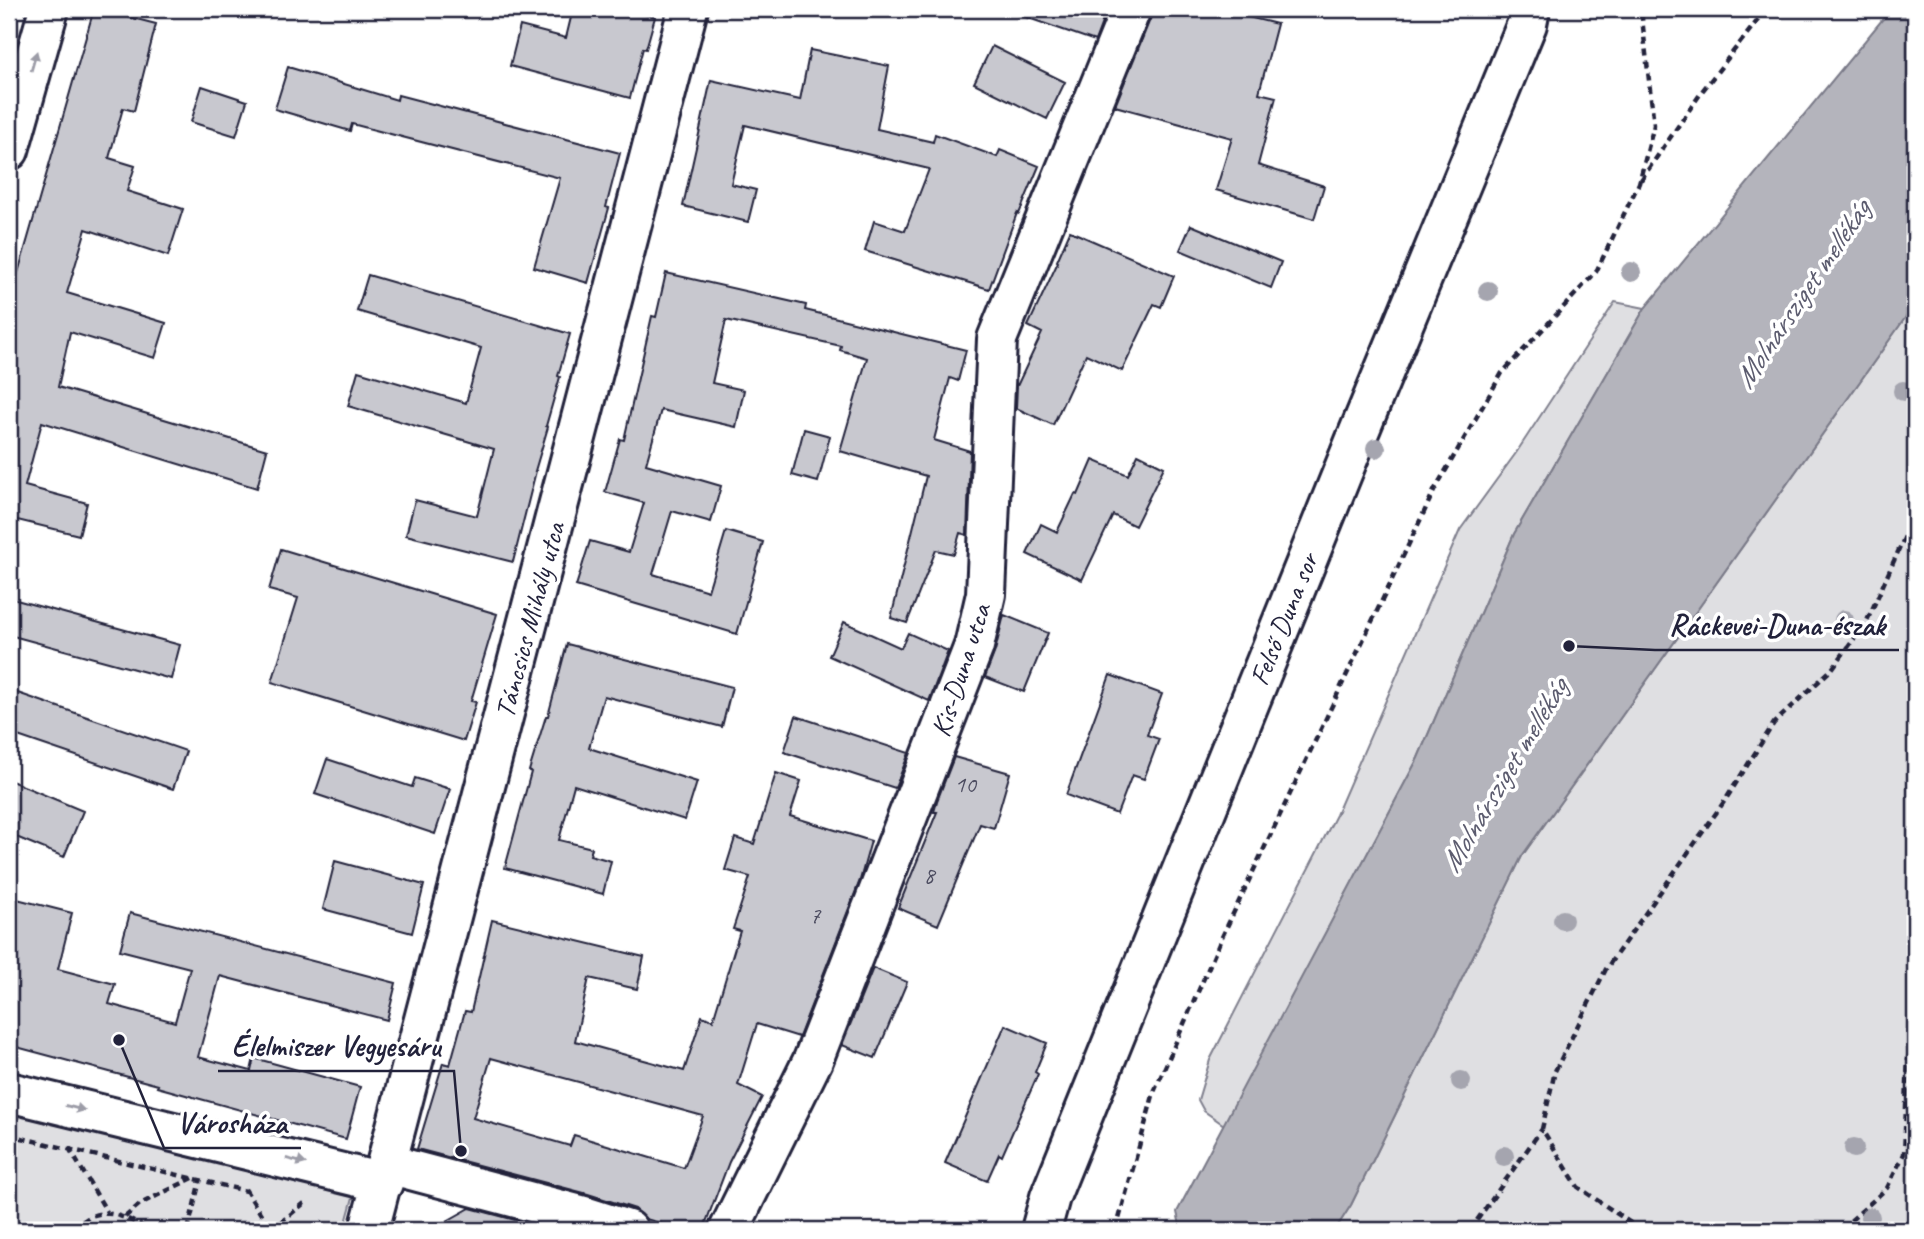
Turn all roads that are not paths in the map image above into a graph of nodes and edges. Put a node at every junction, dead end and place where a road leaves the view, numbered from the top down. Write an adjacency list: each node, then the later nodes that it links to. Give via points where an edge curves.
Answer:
1 (49, 9): 5 (street, one-way to 1)
2 (688, 9): 7 (street, Táncsics Mihály utca)
3 (1131, 9): 10 (street, Kis-Duna utca, via 997,339 986,594 974,646 813,1060)
4 (1530, 9): 11 (street, Felső Duna sor, via 1050,1196)
5 (9, 150)
6 (9, 1092): 7 (street, one-way to 7)
7 (385, 1173): 8 (street, Táncsics Mihály utca); 9 (street, via 581,1215)
8 (369, 1230)
9 (628, 1230)
10 (729, 1230)
11 (1041, 1230)

